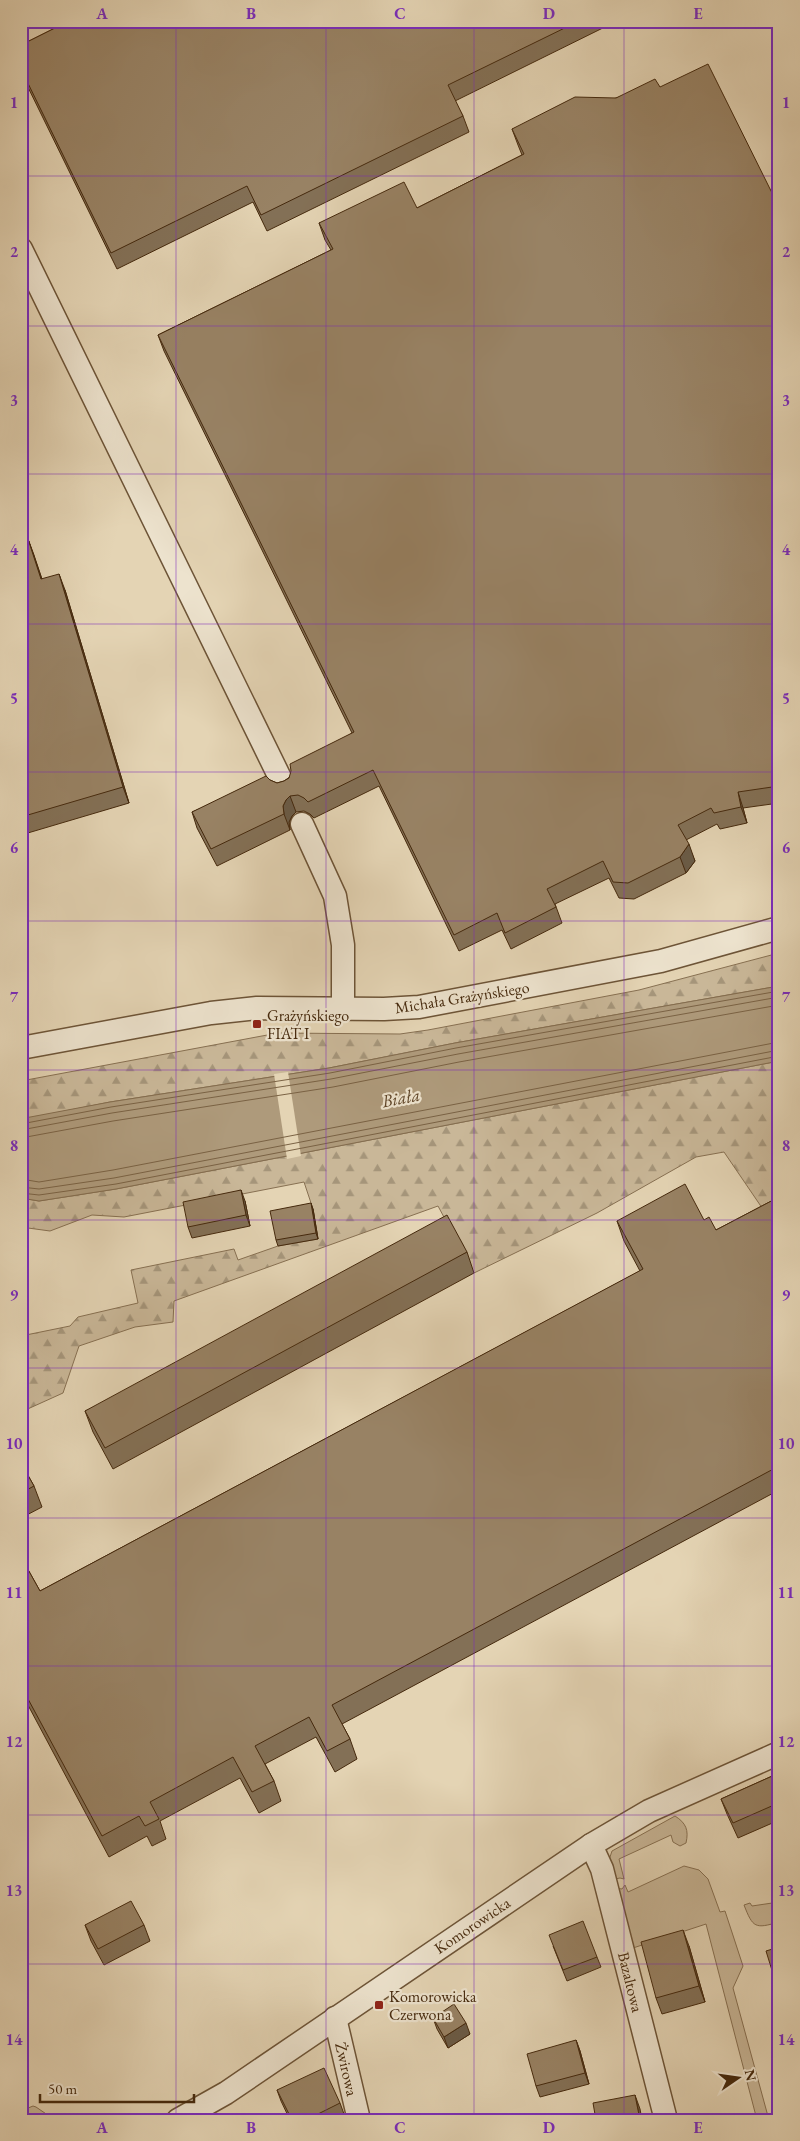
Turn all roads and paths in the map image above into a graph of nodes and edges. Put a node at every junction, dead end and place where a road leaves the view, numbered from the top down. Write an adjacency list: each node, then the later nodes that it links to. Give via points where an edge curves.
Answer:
1 (21, 249): 2 (street)
2 (284, 786)
3 (302, 824): 5 (street, via 335,896 343,945)
4 (779, 928): 5 (street, Michała Grażyńskiego, via 661,962 456,1001 419,1007)
5 (342, 1009): 6 (street, Michała Grażyńskiego, via 230,1011)
6 (21, 1048)
7 (779, 1753): 8 (street, Komorowicka, via 648,1811)
8 (591, 1845): 9 (street, Komorowicka); 12 (street, Bazaltowa, via 602,1869)
9 (335, 2018): 10 (street, Komorowicka, via 226,2093); 11 (street, Żwirowa)
10 (178, 2120)
11 (359, 2120)
12 (666, 2120)

